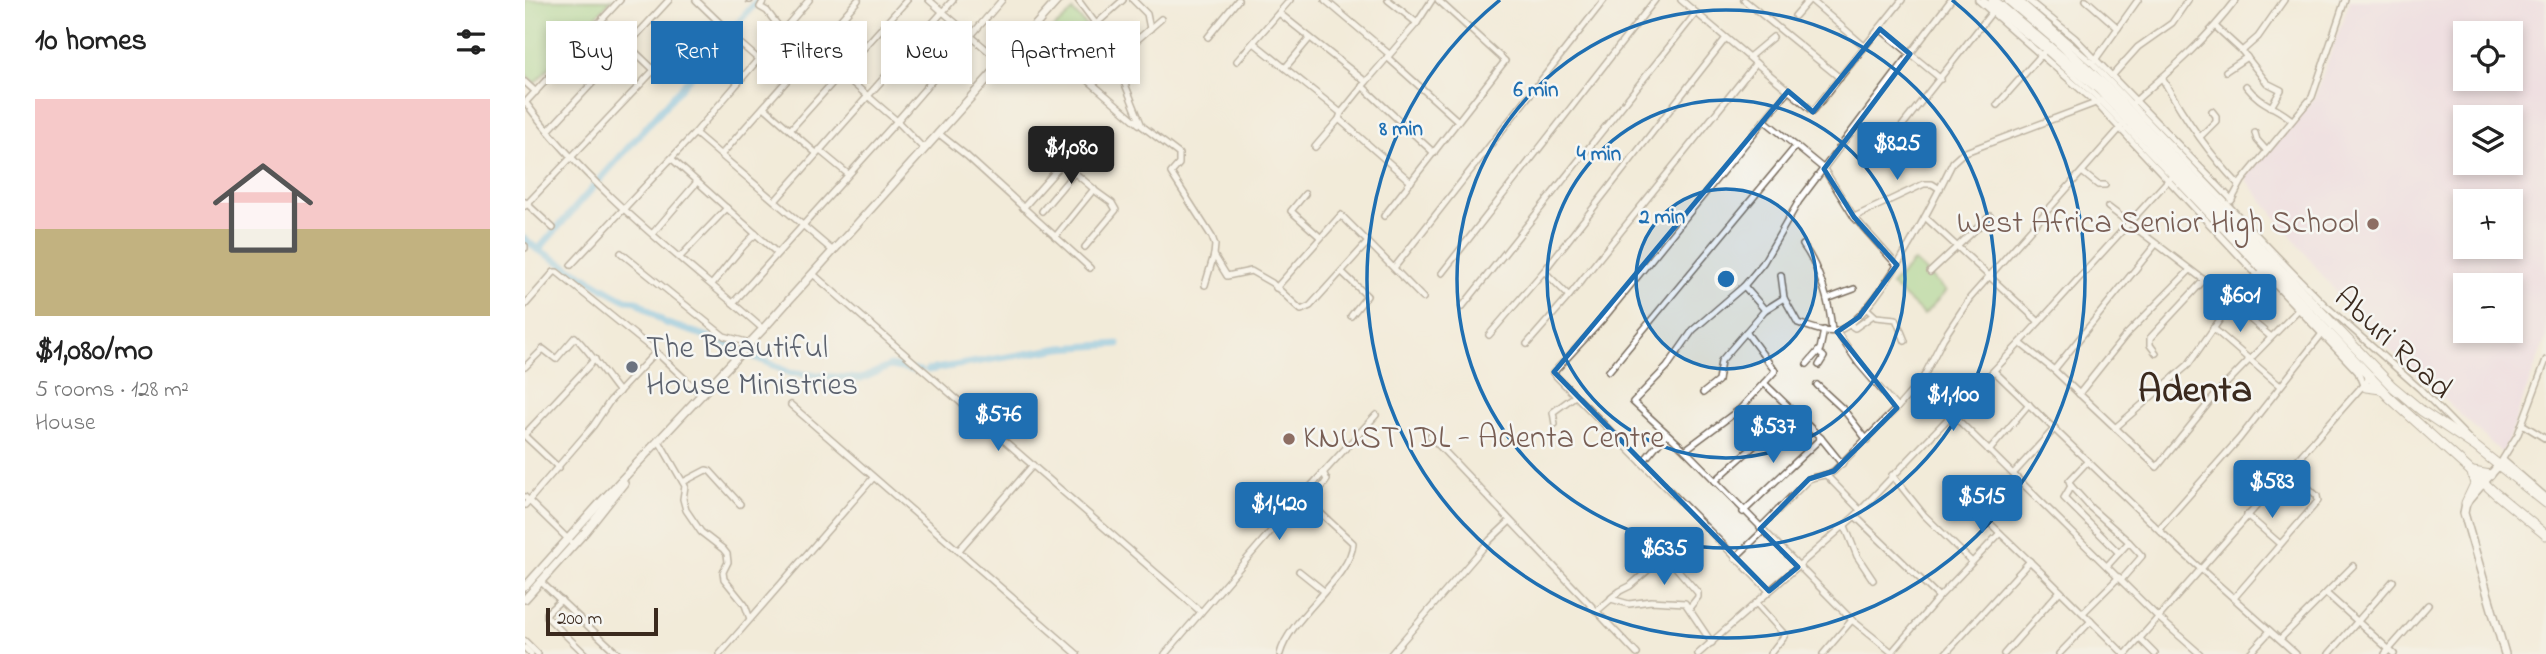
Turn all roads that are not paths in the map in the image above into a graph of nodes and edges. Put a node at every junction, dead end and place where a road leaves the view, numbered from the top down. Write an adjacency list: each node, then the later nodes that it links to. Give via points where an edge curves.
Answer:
1 (620, 0): 105 (street)
2 (669, 0): 62 (street)
3 (696, 0): 46 (street)
4 (765, 0): 47 (street, via 760,7)
5 (809, 0): 48 (street)
6 (858, 0): 49 (street)
7 (907, 0): 70 (street)
8 (929, 0): 41 (street)
9 (953, 0): 41 (street)
10 (1002, 0): 61 (street)
11 (1058, 0): 51 (main road)
12 (1078, 0): 52 (street)
13 (1123, 0): 53 (street)
14 (1133, 0): 59 (street, via 1147,14)
15 (1238, 0): 64 (street)
16 (1290, 0): 42 (street)
17 (1325, 0): 79 (street)
18 (1388, 0): 54 (street)
19 (1432, 0): 54 (street)
20 (1438, 0): 118 (street, via 1505,61)
21 (1604, 0): 183 (street)
22 (1655, 0): 188 (street)
23 (1681, 0): 43 (street)
24 (1744, 0): 90 (street)
25 (1810, 0): 44 (street); 72 (street)
26 (1902, 0): 60 (street)
27 (1951, 0): 76 (street)
28 (1980, 0): 39 (street)
29 (2009, 0): 55 (highway, Aburi Road)
30 (2019, 0): 40 (street)
31 (2028, 0): 40 (street)
32 (2040, 0): 40 (street)
33 (2087, 0): 58 (street)
34 (2138, 0): 58 (street)
35 (2188, 0): 89 (street, via 2169,25 2138,47)
36 (2236, 0): 56 (street)
37 (2284, 0): 78 (street)
38 (2345, 0): 116 (street, via 2314,92)
39 (1993, 7): 74 (street); 77 (highway); 93 (street)
40 (2034, 8): 57 (street); 84 (street, via 2075,37)
41 (943, 12): 50 (street); 106 (street)
42 (1279, 13): 67 (street); 69 (street)
43 (1696, 13): 68 (street); 206 (street)
44 (1795, 16)
45 (1161, 19): 59 (street)
46 (718, 21)
47 (776, 21)
48 (791, 21)
49 (840, 21)
50 (953, 21)
51 (1039, 21)
52 (1093, 21)
53 (1103, 21)
54 (1417, 23): 79 (street)
55 (2039, 25): 57 (highway); 155 (highway, Aburi Road)
56 (2216, 27): 78 (street); 91 (street)
57 (2053, 28): 84 (street)
58 (2118, 28): 84 (street)
59 (1150, 29): 63 (street)
60 (1880, 29): 72 (street); 76 (street)
61 (972, 36)
62 (637, 37)
63 (1140, 37)
64 (1208, 37)
65 (1773, 37): 80 (street)
66 (972, 38): 73 (street)
67 (1310, 38): 87 (street); 102 (street)
68 (1726, 38): 80 (street); 185 (street)
69 (1254, 43): 83 (street); 87 (street)
70 (867, 44)
71 (743, 45): 81 (street)
72 (1864, 46): 90 (street)
73 (986, 50)
74 (2043, 52): 86 (street); 107 (street); 110 (street)
75 (637, 54): 135 (street, via 654,71)
76 (1910, 54): 93 (street); 137 (street)
77 (2059, 54): 86 (highway); 144 (highway, via 2099,89)
78 (2244, 54): 88 (street); 112 (street, via 2267,83 2281,90)
79 (1388, 55): 102 (street); 118 (street)
80 (1749, 57): 85 (street)
81 (757, 58)
82 (757, 60): 123 (street)
83 (1237, 61)
84 (2094, 61): 89 (street)
85 (1756, 63): 104 (street); 199 (street)
86 (2063, 65): 107 (street)
87 (1285, 68): 114 (street)
88 (2226, 71)
89 (2110, 77): 108 (street)
90 (1840, 78): 104 (street, via 1813,111)
91 (2162, 78): 108 (street); 126 (street)
92 (986, 79): 124 (main road)
93 (1941, 79): 127 (street)
94 (525, 82): 105 (street)
95 (593, 84): 122 (street)
96 (784, 84): 111 (street)
97 (831, 84): 121 (street)
98 (853, 84): 106 (street)
99 (930, 84): 117 (street)
100 (1093, 84): 119 (street)
101 (1125, 84): 119 (street)
102 (1364, 84): 114 (street); 133 (street)
103 (2246, 86): 112 (street)
104 (1788, 91): 115 (street)
105 (536, 92): 109 (street)
106 (867, 96): 117 (street); 132 (street)
107 (2099, 102): 120 (street); 147 (street, via 1972,148 1953,162)
108 (2133, 102): 155 (street)
109 (526, 103): 122 (street)
110 (1997, 105)
111 (764, 107): 121 (street); 134 (street)
112 (2271, 107): 116 (street)
113 (2212, 111): 126 (street, via 2216,121)
114 (1340, 116): 129 (street); 143 (street)
115 (1764, 120): 128 (street); 250 (street, via 1603,319 1554,372)
116 (2292, 120): 131 (street)
117 (897, 121): 130 (street); 140 (street)
118 (1458, 121): 133 (street)
119 (1142, 126): 177 (street, via 1179,154 1179,164 1171,173 1212,237)
120 (2123, 126): 139 (street); 141 (street, via 2151,163)
121 (790, 130): 132 (street)
122 (548, 131): 135 (street)
123 (695, 133): 134 (street); 136 (street)
124 (938, 133): 130 (main road); 154 (street)
125 (2255, 133): 131 (street)
126 (2200, 137): 146 (street)
127 (1887, 145)
128 (1796, 146): 137 (street); 237 (street)
129 (1315, 147)
130 (924, 149): 174 (main road)
131 (2266, 150): 146 (street)
132 (818, 152): 140 (street); 150 (street)
133 (1434, 153): 143 (street)
134 (721, 155): 150 (street)
135 (572, 158): 151 (street); 156 (street)
136 (672, 159): 142 (street); 156 (street)
137 (1824, 169): 160 (street); 196 (street)
138 (1075, 172): 148 (street); 154 (street, via 1063,163); 157 (street)
139 (2082, 172): 145 (street); 191 (street)
140 (848, 174): 163 (street)
141 (2171, 178): 144 (street); 162 (street); 189 (street)
142 (697, 182): 153 (street); 165 (street)
143 (1411, 182): 158 (street)
144 (2184, 184): 179 (highway)
145 (2105, 185)
146 (2239, 186): 155 (street)
147 (1940, 189): 160 (street, via 1924,184); 161 (street)
148 (1094, 190): 167 (street); 173 (street, via 1116,210)
149 (1305, 194): 168 (street, via 1291,211)
150 (775, 201): 163 (street)
151 (526, 204): 164 (street)
152 (2108, 207): 162 (street)
153 (727, 208): 166 (street); 178 (street)
154 (1023, 208): 167 (street)
155 (2231, 208): 240 (highway, Aburi Road); 268 (street, via 2325,305 2420,389)
156 (625, 209): 165 (street); 180 (street)
157 (1042, 211)
158 (1384, 216)
159 (1990, 216): 172 (street)
160 (1854, 217): 181 (street)
161 (1925, 217): 172 (street); 181 (street)
162 (2130, 223): 170 (street); 213 (street)
163 (803, 225): 174 (street); 176 (street)
164 (553, 228)
165 (653, 233): 178 (street)
166 (756, 234): 176 (street); 194 (street)
167 (1055, 237): 182 (street)
168 (1320, 237): 169 (street, via 1341,215); 197 (street)
169 (1368, 242): 183 (street); 186 (street)
170 (2156, 244): 184 (street); 236 (street)
171 (1803, 245): 202 (street)
172 (1958, 246): 187 (street); 191 (street)
173 (1085, 247)
174 (833, 251): 190 (main road)
175 (621, 253): 224 (street, via 724,336)
176 (777, 253): 203 (street)
177 (1214, 255): 195 (street); 197 (street, via 1227,276 1251,271)
178 (681, 257): 194 (street)
179 (2253, 257): 189 (street); 212 (highway)
180 (571, 265)
181 (1897, 265): 207 (street)
182 (1090, 268)
183 (1394, 268): 200 (street)
184 (2190, 270): 193 (street); 248 (street, via 2126,335)
185 (1545, 271): 199 (street); 220 (street)
186 (1342, 272): 197 (street, via 1306,310); 210 (street, via 1367,296)
187 (1930, 272)
188 (1442, 273)
189 (2260, 273): 204 (street); 209 (street)
190 (813, 274): 216 (main road); 274 (street)
191 (1989, 274): 213 (street); 239 (street, via 1959,314)
192 (1781, 275): 201 (street)
193 (2204, 280): 204 (street); 229 (street, via 2150,338)
194 (712, 284): 203 (street)
195 (1205, 285)
196 (1744, 286): 208 (street); 262 (street, via 1693,330 1662,373 1634,399)
197 (1276, 288)
198 (1854, 289): 202 (street)
199 (1569, 296): 226 (street)
200 (1423, 298)
201 (1784, 298): 208 (street); 217 (street, via 1798,323)
202 (1827, 299): 219 (street)
203 (733, 303): 216 (street)
204 (2233, 304): 215 (street); 222 (street)
205 (525, 305): 227 (street, via 558,272)
206 (1462, 307)
207 (1866, 308): 211 (street); 214 (street)
208 (1765, 310): 218 (street)
209 (2298, 310): 212 (street); 222 (street)
210 (1351, 316)
211 (1873, 316): 214 (street, via 1855,328); 223 (street, via 1896,318)
212 (2312, 320): 221 (street); 240 (highway)
213 (2039, 322): 225 (street)
214 (1850, 325): 219 (street)
215 (2213, 328): 231 (street); 260 (street, via 2188,365)
216 (764, 329): 224 (main road)
217 (1824, 330): 219 (street); 228 (street)
218 (1746, 332): 242 (street, via 1775,371); 247 (street, via 1721,361 1718,381)
219 (1835, 332): 253 (street)
220 (1489, 335)
221 (2321, 335): 240 (street); 244 (street)
222 (2271, 337): 231 (street)
223 (1905, 341)
224 (750, 343): 249 (main road)
225 (2020, 343): 236 (street); 238 (street)
226 (1527, 344)
227 (656, 352): 246 (street); 249 (street)
228 (1818, 352): 233 (street); 234 (street, via 1824,357)
229 (2156, 353)
230 (595, 359): 235 (street, via 575,337 555,359 541,349); 246 (street); 261 (street)
231 (2249, 359): 244 (street); 260 (street, via 2158,466)
232 (2546, 360): 241 (street)
233 (1807, 364)
234 (1819, 365)
235 (525, 367)
236 (2054, 370): 248 (street)
237 (1609, 371)
238 (1994, 371): 251 (street); 255 (street)
239 (1923, 378): 253 (street); 255 (street)
240 (2371, 379): 268 (highway, Aburi Road); 276 (street); 279 (highway)
241 (2538, 380): 245 (street); 258 (street)
242 (1764, 383): 254 (street); 269 (street, via 1740,410)
243 (1817, 385): 266 (street)
244 (2280, 386): 301 (street)
245 (2546, 386)
246 (619, 392): 275 (street)
247 (1703, 393)
248 (2079, 394): 260 (street)
249 (702, 395): 267 (main road)
250 (1574, 396): 257 (street, via 1553,412); 272 (street)
251 (2029, 404): 259 (street); 270 (street)
252 (791, 405): 283 (street)
253 (1897, 408): 266 (street)
254 (1792, 412): 264 (street); 284 (street)
255 (1954, 412): 270 (street); 281 (street)
256 (1375, 415): 278 (street)
257 (1555, 424)
258 (2522, 424): 265 (street); 277 (street)
259 (2055, 428): 271 (street); 280 (street)
260 (2115, 428)
261 (525, 435): 275 (street)
262 (1666, 435): 269 (street); 272 (street)
263 (1430, 436): 299 (street)
264 (1821, 438): 273 (street); 296 (street)
265 (2546, 439)
266 (1867, 440): 273 (street)
267 (659, 441): 285 (street); 306 (main road)
268 (2476, 447): 277 (highway, Aburi Road)
269 (1685, 450): 284 (street)
270 (1989, 451): 280 (street)
271 (2088, 461): 286 (street, via 2069,481); 301 (street)
272 (1641, 464): 313 (street)
273 (1842, 464): 282 (street)
274 (1033, 465): 309 (street); 340 (street)
275 (559, 468): 291 (street)
276 (2288, 470): 297 (street); 308 (street, via 2318,501)
277 (2494, 471): 279 (highway); 288 (highway); 289 (main road); 290 (street); 293 (highway)
278 (1323, 472): 328 (street, via 1328,480 1313,506 1353,543 1353,550); 340 (street)
279 (2471, 472): 292 (highway, via 2475,484)
280 (2013, 474): 317 (street)
281 (1892, 475): 295 (street); 315 (street, via 1924,515)
282 (1827, 477): 295 (street); 302 (street, via 1809,479)
283 (873, 478): 309 (street); 343 (street)
284 (1716, 481): 296 (street)
285 (683, 482): 294 (street, via 710,471); 343 (street, via 686,510 705,537 725,551 724,579)
286 (2071, 486): 307 (street); 311 (street, via 2066,500)
287 (1953, 488): 303 (street)
288 (2495, 493): 289 (highway, via 2485,489); 304 (highway)
289 (2474, 494): 292 (main road)
290 (2546, 497)
291 (526, 501): 306 (street)
292 (2466, 503): 377 (main road, via 2468,532)
293 (2546, 503)
294 (740, 504)
295 (1860, 510): 298 (street)
296 (1743, 512): 302 (street)
297 (2247, 515): 308 (street); 320 (street)
298 (1855, 516): 300 (street); 331 (street)
299 (1510, 521): 339 (street); 365 (street)
300 (1845, 526): 319 (street); 323 (street)
301 (2159, 529): 320 (street)
302 (1761, 530): 310 (street); 319 (street)
303 (2000, 533): 314 (street); 315 (street)
304 (2546, 535)
305 (1654, 538): 312 (street)
306 (570, 542): 324 (main road); 326 (main road)
307 (2129, 542): 311 (street); 322 (street, via 2142,556)
308 (2280, 544): 332 (street)
309 (959, 550): 362 (street)
310 (1741, 552): 313 (street); 316 (street)
311 (2119, 553): 317 (street)
312 (1665, 555): 334 (street); 338 (street, via 1698,593)
313 (1735, 558): 316 (street)
314 (2031, 561): 327 (street); 368 (street)
315 (1972, 562): 331 (street)
316 (1741, 564): 329 (street)
317 (2107, 566): 322 (street)
318 (2353, 566): 330 (street)
319 (1798, 567): 329 (street); 344 (street)
320 (2201, 570): 332 (street); 342 (street)
321 (1299, 571): 328 (street)
322 (2120, 578): 341 (street); 342 (street)
323 (1873, 580)
324 (540, 581): 333 (main road); 335 (street)
325 (2393, 581): 346 (street)
326 (525, 587)
327 (2060, 591): 341 (street); 369 (street)
328 (1324, 592): 364 (street, via 1298,622)
329 (1769, 592): 336 (street)
330 (2327, 594): 346 (street); 349 (street)
331 (1939, 597): 356 (street)
332 (2234, 598): 347 (street)
333 (525, 599)
334 (1611, 599): 338 (street, via 1629,604 1671,601); 339 (street)
335 (561, 600): 359 (street, via 547,617); 360 (street)
336 (1757, 604): 351 (street); 367 (street, via 1785,635)
337 (2428, 605): 353 (street)
338 (1690, 607): 351 (street)
339 (1597, 611): 366 (street)
340 (1201, 612): 363 (street)
341 (2083, 613): 345 (street)
342 (2159, 618): 348 (street); 373 (street)
343 (750, 619): 361 (street)
344 (1852, 620): 355 (street); 356 (street)
345 (2091, 621): 370 (street); 371 (street)
346 (2357, 621): 353 (street); 376 (street)
347 (2270, 631): 349 (street); 374 (street)
348 (2140, 639): 371 (street); 372 (street)
349 (2280, 639): 375 (street)
350 (525, 641): 358 (street)
351 (1712, 643): 354 (street)
352 (525, 648): 357 (street)
353 (2389, 652)
354 (1701, 653)
355 (1825, 653)
356 (1893, 653)
357 (531, 654)
358 (538, 654)
359 (585, 654)
360 (618, 654)
361 (720, 654)
362 (1077, 654)
363 (1165, 654)
364 (1280, 654)
365 (1391, 654)
366 (1637, 654)
367 (1770, 654)
368 (1945, 654)
369 (2004, 654)
370 (2059, 654)
371 (2125, 654)
372 (2155, 654)
373 (2199, 654)
374 (2249, 654)
375 (2296, 654)
376 (2329, 654)
377 (2504, 654)

